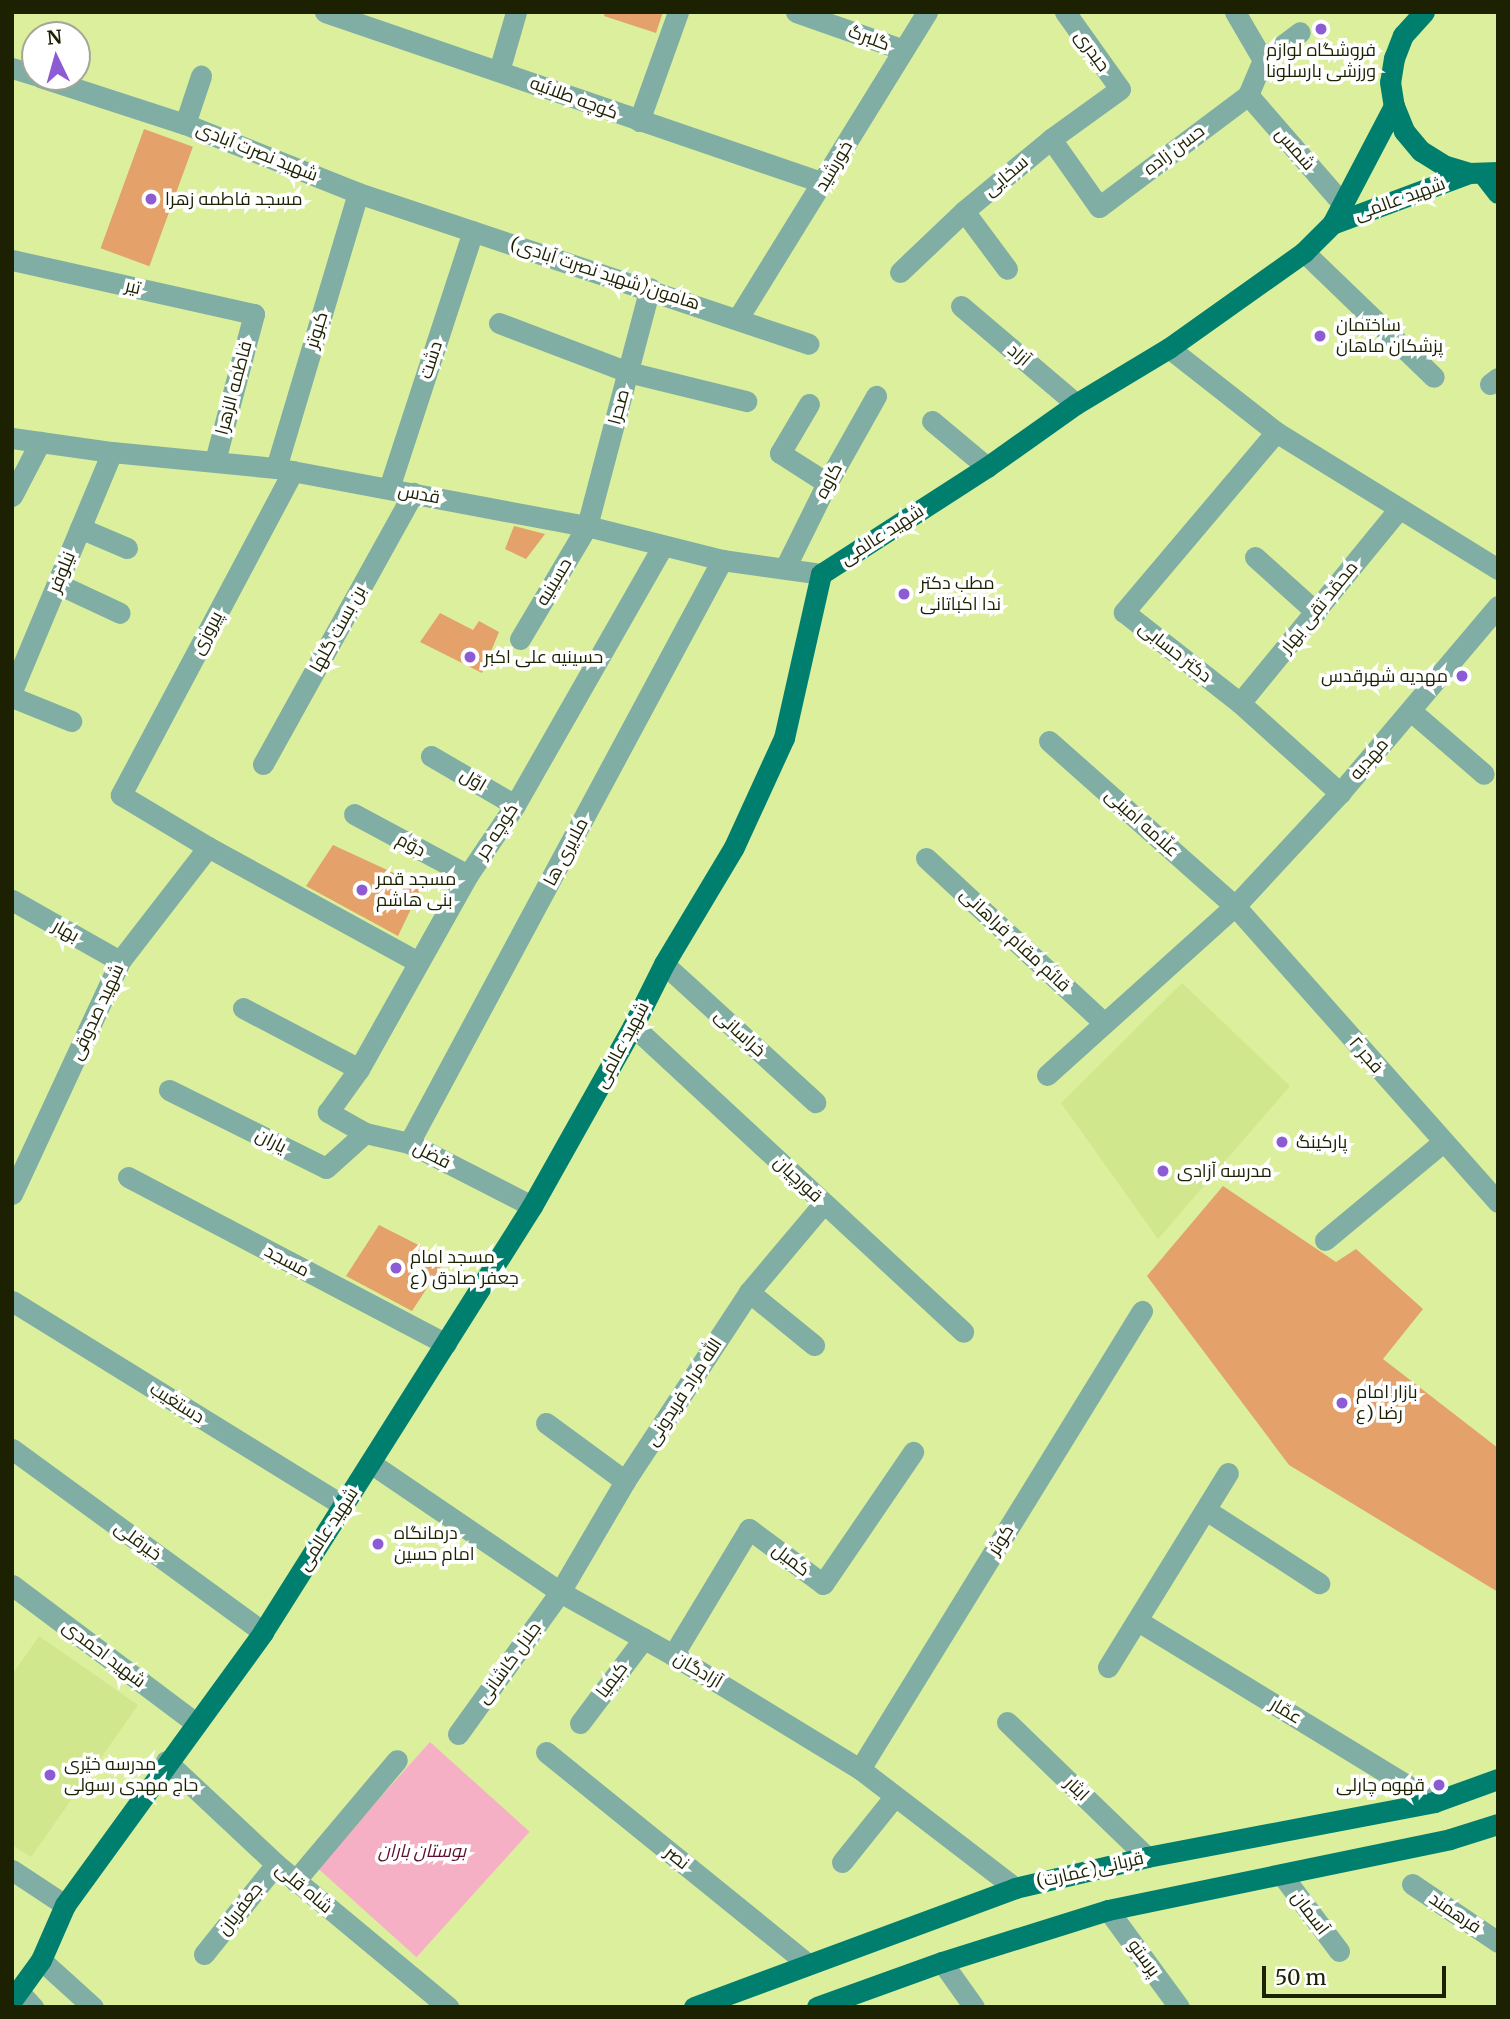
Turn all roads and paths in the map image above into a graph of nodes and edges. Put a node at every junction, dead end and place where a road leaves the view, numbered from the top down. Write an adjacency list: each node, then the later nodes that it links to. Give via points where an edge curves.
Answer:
1 (325, 12): 12 (street, کوچه طلائیه)
2 (516, 12): 12 (street)
3 (678, 12): 18 (street)
4 (796, 12): 10 (street, گلبرگ)
5 (927, 12): 10 (street, خورشید)
6 (1065, 12): 14 (street, حیدری)
7 (1235, 12): 11 (street)
8 (1424, 12): 17 (main road, via 1404,35 1394,58)
9 (1300, 32): 11 (street)
10 (904, 50): 22 (street, خورشید)
11 (1263, 60): 16 (street)
12 (499, 71): 18 (street, کوچه طلائیه)
13 (201, 76): 19 (street)
14 (1120, 89): 20 (street, سخایی)
15 (83, 91): 19 (street, شهید نصرت آبادی)
16 (1248, 95): 20 (street, حسن زاده, via 1098,206); 25 (street, شمس)
17 (1394, 106): 21 (main road, via 1404,131 1421,151 1443,165); 25 (main road, شهید عالمی)
18 (639, 121): 22 (street, کوچه طلائیه)
19 (185, 124): 23 (street, شهید نصرت آبادی)
20 (1051, 139): 26 (street, سخایی)
21 (1483, 173): 24 (main road); 27 (main road, شهید عالمی)
22 (824, 183): 36 (street, خورشید)
23 (358, 192): 28 (street, شهید نصرت آبادی); 53 (street, کبوتر)
24 (1498, 193)
25 (1342, 203): 27 (main road, شهید عالمی)
26 (964, 211): 31 (street); 32 (street, سخایی)
27 (1332, 224): 29 (main road, شهید عالمی)
28 (473, 231): 33 (street, (شهید نصرت آبادی)هامون); 55 (street, دشت)
29 (1304, 252): 39 (main road, شهید عالمی); 41 (street)
30 (12, 260): 35 (street, تیر)
31 (1007, 269)
32 (901, 272)
33 (650, 288): 36 (street, (شهید نصرت آبادی)هامون); 40 (street, صحرا)
34 (961, 306): 45 (street, آزاد)
35 (254, 314): 51 (street, فاطمه الزهرا)
36 (737, 318): 38 (street, (شهید نصرت آبادی)هامون)
37 (499, 323): 40 (street)
38 (808, 344)
39 (1169, 348): 45 (main road, شهید عالمی); 47 (street)
40 (628, 372): 43 (street); 59 (street, صحرا)
41 (1434, 377)
42 (876, 396): 54 (street, کاوه)
43 (746, 401)
44 (809, 404): 54 (street, via 780,453)
45 (1076, 404): 52 (main road, شهید عالمی)
46 (932, 421): 52 (street)
47 (1276, 432): 58 (street); 75 (street, دکتر حسابی, via 1124,612)
48 (12, 438): 49 (street, قدس)
49 (40, 442): 50 (street, قدس); 57 (street)
50 (112, 452): 51 (street, قدس); 60 (street, نیلوفر)
51 (215, 461): 53 (street, قدس)
52 (986, 467): 67 (main road, شهید عالمی)
53 (285, 470): 55 (street, قدس); 85 (street, پیروزی, via 121,795)
54 (827, 483): 65 (street, کاوه)
55 (389, 488): 56 (street, قدس)
56 (413, 493): 59 (street, قدس); 80 (street, بن بست گلها)
57 (12, 496)
58 (1398, 510): 66 (street); 70 (street, محمّد تقی بهار)
59 (587, 526): 61 (street, قدس); 72 (street, حسینیه)
60 (80, 528): 62 (street); 68 (street, نیلوفر)
61 (662, 547): 64 (street, قدس); 83 (street, کوچه حر)
62 (127, 548)
63 (1255, 557): 70 (street)
64 (722, 560): 65 (street, قدس); 103 (street, ملایری ها)
65 (785, 568): 67 (street, قدس)
66 (1498, 569)
67 (821, 574): 92 (main road, شهید عالمی, via 784,738 734,847)
68 (58, 584): 71 (street); 73 (street, نیلوفر)
69 (1498, 606): 76 (street, مهدیه)
70 (1316, 612): 75 (street, محمّد تقی بهار)
71 (120, 613)
72 (520, 639)
73 (12, 691)
74 (12, 697): 77 (street)
75 (1240, 702): 82 (street, دکتر حسابی)
76 (1411, 711): 81 (street); 82 (street, مهدیه)
77 (71, 722)
78 (1049, 741): 89 (street, علّامه امینی)
79 (431, 757): 83 (street, اوّل)
80 (263, 764)
81 (1484, 774)
82 (1340, 793): 89 (street, مهدیه)
83 (515, 804): 87 (street, کوچه حر)
84 (354, 814): 87 (street, دوّم)
85 (208, 847): 90 (street, شهید صدوقی); 91 (street)
86 (926, 858): 94 (street, قائم مقام فراهانی)
87 (468, 875): 91 (street, کوچه حر)
88 (12, 900): 90 (street, بهار)
89 (1235, 906): 94 (street, مهدیه); 102 (street, فجر ۲)
90 (120, 961): 105 (street, شهید صدوقی)
91 (418, 961): 96 (street, کوچه حر)
92 (664, 964): 95 (main road, شهید عالمی); 99 (street, خراسانی)
93 (243, 1009): 96 (street)
94 (1104, 1023): 97 (street, مهدیه)
95 (634, 1026): 107 (street, قورچیان); 108 (main road, شهید عالمی)
96 (359, 1069): 100 (street, کوچه حر)
97 (1047, 1075)
98 (169, 1090): 101 (street, یاران, via 326,1168)
99 (815, 1102)
100 (328, 1112): 101 (street, فضل)
101 (365, 1133): 103 (street, فضل)
102 (1443, 1142): 106 (street, فجر ۲); 109 (street)
103 (409, 1143): 108 (street, فضل)
104 (128, 1177): 114 (street, مسجد)
105 (12, 1194)
106 (1498, 1202)
107 (824, 1203): 110 (street, الله مراد فریدونی); 113 (street, قورچیان)
108 (533, 1206): 114 (main road, شهید عالمی)
109 (1325, 1240)
110 (750, 1292): 115 (street); 121 (street, الله مراد فریدونی)
111 (12, 1301): 122 (street, دستغیب)
112 (1142, 1311): 139 (street, کوثر)
113 (963, 1332)
114 (446, 1344): 119 (main road, شهید عالمی)
115 (814, 1345)
116 (546, 1423): 121 (street)
117 (12, 1449): 128 (street, خیرقلی)
118 (913, 1452): 130 (street, کمیل, via 823,1584 749,1529)
119 (372, 1464): 122 (main road, شهید عالمی); 126 (street, آزادگان)
120 (1228, 1473): 123 (street)
121 (625, 1481): 126 (street, الله مراد فریدونی)
122 (342, 1505): 128 (main road, شهید عالمی)
123 (1206, 1510): 124 (street); 127 (street)
124 (1319, 1583)
125 (12, 1586): 133 (street, شهید احمدی)
126 (559, 1592): 129 (street, آزادگان); 135 (street, جلال کاشانی)
127 (1138, 1621): 131 (street); 142 (street, عمّار)
128 (263, 1632): 133 (main road, شهید عالمی)
129 (643, 1638): 130 (street, آزادگان); 134 (street, کیمیا)
130 (673, 1655): 139 (street, آزادگان)
131 (1108, 1667)
132 (1007, 1722): 144 (street, ایثار)
133 (196, 1723): 138 (main road, شهید عالمی)
134 (580, 1723)
135 (457, 1734)
136 (547, 1752): 159 (street, نصر)
137 (397, 1760): 149 (street)
138 (166, 1762): 146 (street, شاه قلی); 152 (main road, شهید عالمی)
139 (860, 1769): 141 (street, آزادگان)
140 (1498, 1779): 142 (main road, (عمارت)قربانی)
141 (894, 1797): 145 (street); 151 (street, آزادگان)
142 (1434, 1802): 144 (main road, (عمارت)قربانی)
143 (1498, 1824): 148 (main road, via 1450,1839)
144 (1147, 1857): 151 (main road, (عمارت)قربانی)
145 (842, 1862)
146 (276, 1864): 149 (street, شاه قلی); 156 (street, جعفریان)
147 (12, 1870): 152 (street)
148 (1282, 1875): 153 (main road); 155 (street, آسمان)
149 (295, 1881): 163 (street, شاه قلی)
150 (1412, 1884): 154 (street, فرهمند)
151 (1015, 1888): 159 (main road, (عمارت)قربانی)
152 (65, 1905): 157 (main road, شهید عالمی)
153 (1108, 1910): 158 (main road); 167 (street, پرستو)
154 (1498, 1942)
155 (1339, 1951)
156 (204, 1954)
157 (41, 1960): 160 (main road, شهید عالمی); 162 (street)
158 (942, 1962): 161 (main road); 166 (street)
159 (808, 1964): 164 (main road, (عمارت)قربانی)
160 (21, 2000)
161 (851, 2001): 165 (main road)
162 (93, 2007)
163 (448, 2007)
164 (694, 2007)
165 (817, 2007)
166 (974, 2007)
167 (1179, 2007)

